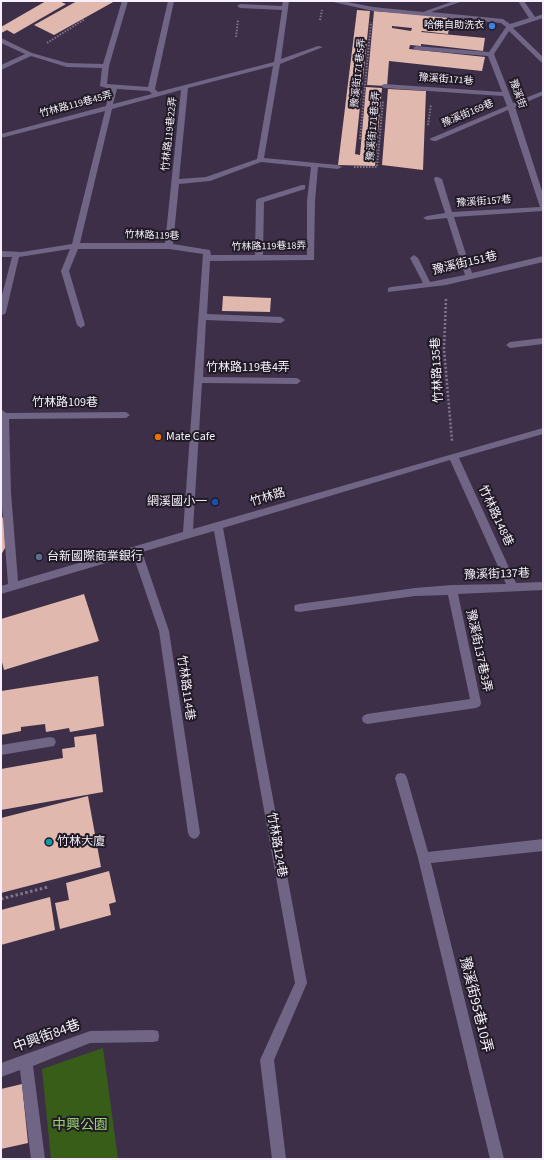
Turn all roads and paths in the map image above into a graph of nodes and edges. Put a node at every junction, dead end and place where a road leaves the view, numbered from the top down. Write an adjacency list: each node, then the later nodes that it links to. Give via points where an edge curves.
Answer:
1 (125, 1): 22 (street)
2 (171, 1): 27 (street)
3 (332, 1): 6 (street)
4 (460, 1): 10 (street)
5 (521, 1): 13 (street)
6 (348, 2): 9 (street)
7 (285, 4): 8 (street); 21 (street)
8 (240, 6)
9 (373, 9): 10 (street); 35 (path, 豫溪街171巷5弄)
10 (422, 13): 14 (street, via 503,21)
11 (543, 16): 13 (street)
12 (85, 18): 18 (path)
13 (533, 19): 14 (street)
14 (509, 27): 19 (street); 20 (street)
15 (1, 40): 18 (street)
16 (320, 47): 21 (street, 竹林路119巷22弄)
17 (416, 48): 19 (street)
18 (30, 54): 22 (street, via 67,65); 23 (street)
19 (492, 54): 30 (street, 豫溪街)
20 (543, 61)
21 (277, 63): 26 (street, 竹林路119巷22弄); 37 (street)
22 (106, 66): 25 (street, via 103,86)
23 (1, 68)
24 (384, 86): 28 (street, 豫溪街171巷); 39 (path, 豫溪街171巷3弄, via 377,167)
25 (114, 87): 27 (street); 32 (street)
26 (185, 87): 31 (street, 竹林路119巷45弄); 41 (street, 竹林路119巷22弄)
27 (152, 89): 31 (street)
28 (432, 89): 30 (street, 豫溪街171巷); 36 (path, via 428,126 429,136)
29 (543, 93): 33 (street, 豫溪街169巷)
30 (506, 94): 33 (street, 豫溪街)
31 (157, 95): 32 (street, 竹林路119巷45弄)
32 (109, 107): 34 (street, 竹林路119巷45弄); 46 (street)
33 (511, 107): 36 (street, 豫溪街169巷); 43 (street, 豫溪街)
34 (1, 136)
35 (360, 139)
36 (433, 139)
37 (260, 160): 38 (street); 41 (street, 竹林路119巷22弄, via 207,179)
38 (315, 164): 39 (street); 51 (street, 竹林路119巷18弄, via 311,201 311,258)
39 (338, 167)
40 (438, 179): 44 (street)
41 (175, 182): 47 (street, 竹林路119巷22弄)
42 (302, 187): 51 (street, via 260,200)
43 (543, 207): 44 (street, 豫溪街157巷)
44 (448, 215): 45 (street, 豫溪街157巷); 54 (street)
45 (427, 218)
46 (74, 246): 47 (street, 竹林路119巷); 49 (street, 竹林路119巷); 61 (street, via 65,271)
47 (169, 246): 50 (street, 竹林路119巷, via 207,252)
48 (1, 254): 49 (street, 竹林路119巷)
49 (21, 254): 58 (street, via 16,255)
50 (207, 258): 51 (street, 竹林路119巷18弄); 59 (street)
51 (259, 258)
52 (414, 258): 56 (street)
53 (543, 259): 54 (street, 豫溪街151巷)
54 (469, 276): 55 (street, 豫溪街151巷)
55 (446, 282): 56 (street, 豫溪街151巷); 69 (path, 竹林路135巷, via 444,349)
56 (428, 285): 57 (street, 豫溪街151巷)
57 (391, 290)
58 (2, 312)
59 (202, 317): 60 (street); 64 (street)
60 (281, 320)
61 (81, 325)
62 (543, 341): 63 (street)
63 (510, 345)
64 (198, 380): 65 (street, 竹林路119巷4弄); 71 (street)
65 (297, 381)
66 (2, 413): 67 (street, 竹林路109巷); 73 (street, 竹林路109巷)
67 (126, 415)
68 (543, 431): 69 (street, 竹林路)
69 (453, 456): 70 (street, 竹林路); 75 (street, 竹林路148巷)
70 (218, 526): 71 (street, 竹林路); 92 (street, 竹林路124巷, via 301,983 267,1060)
71 (188, 534): 72 (street, 竹林路)
72 (136, 550): 73 (street, 竹林路); 83 (street, 竹林路114巷, via 164,631)
73 (13, 586): 77 (street, 竹林路)
74 (543, 586): 75 (street, 豫溪街137巷)
75 (513, 587): 76 (street, 豫溪街137巷)
76 (452, 589): 78 (street, 豫溪街137巷); 79 (street, 豫溪街137巷3弄, via 476,703)
77 (1, 590)
78 (299, 608)
79 (367, 719)
80 (50, 742): 81 (street)
81 (1, 750)
82 (401, 778): 85 (street, 豫溪街95巷10弄)
83 (194, 833)
84 (543, 845): 85 (street)
85 (424, 858): 93 (street, 豫溪街95巷10弄)
86 (48, 887): 87 (path)
87 (1, 899)
88 (153, 1036): 89 (street, 中興街84巷, via 90,1037)
89 (26, 1062): 90 (street, 中興街84巷); 91 (street)
90 (1, 1070)
91 (38, 1159)
92 (279, 1159)
93 (497, 1159)

